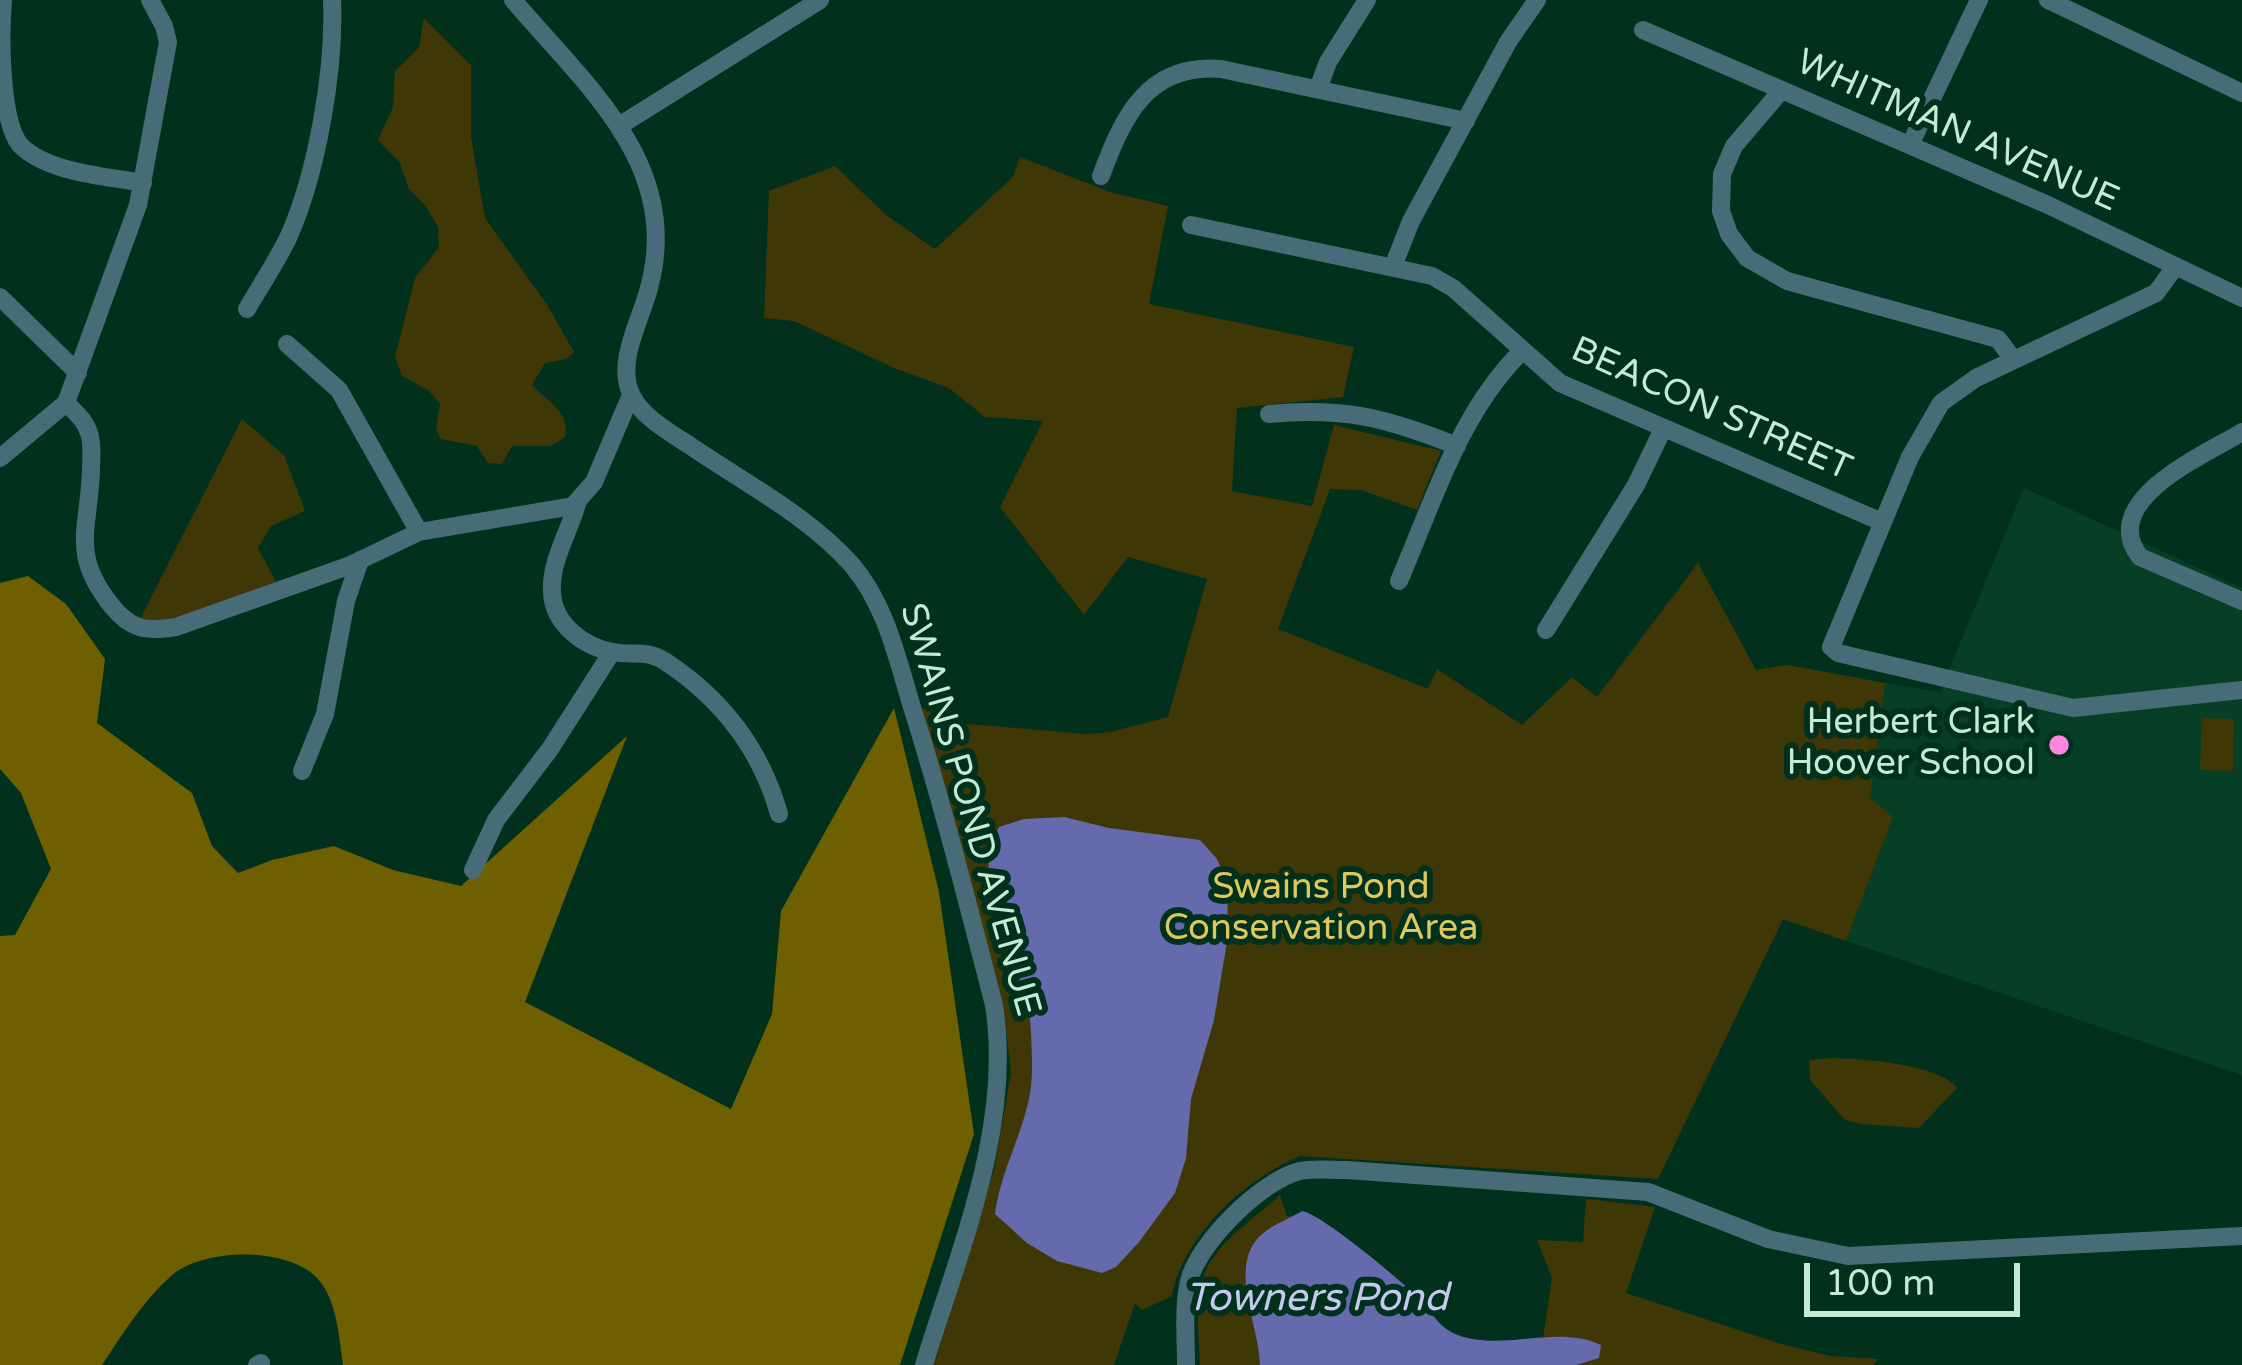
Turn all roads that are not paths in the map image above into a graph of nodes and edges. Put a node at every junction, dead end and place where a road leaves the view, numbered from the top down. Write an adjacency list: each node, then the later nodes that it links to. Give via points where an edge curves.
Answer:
1 (3, 0): 19 (street, via 5,110 15,141 43,159)
2 (150, 0): 19 (street, via 168,42)
3 (332, 0): 25 (street, via 329,82 305,192)
4 (544, 0): 10 (street)
5 (820, 0): 16 (street)
6 (1367, 0): 12 (street)
7 (1537, 0): 15 (street)
8 (1979, 0): 17 (street)
9 (2048, 0): 14 (street)
10 (518, 6): 16 (street)
11 (1643, 29): 13 (street, WHITMAN AVENUE)
12 (1318, 89): 15 (street); 18 (street, via 1221,69 1177,72 1132,109)
13 (1781, 91): 17 (street, WHITMAN AVENUE); 28 (street, via 1734,146 1722,174 1721,212 1747,258 1787,281 1998,339)
14 (2242, 93)
15 (1466, 122): 21 (street)
16 (620, 126): 30 (street, via 643,165 657,232 626,366)
17 (1910, 145): 22 (street, WHITMAN AVENUE)
18 (1101, 176)
19 (143, 183): 29 (street)
20 (1192, 225): 21 (street, BEACON STREET)
21 (1394, 264): 27 (street, BEACON STREET, via 1453,288)
22 (2175, 267): 24 (street, WHITMAN AVENUE); 28 (street, via 2156,293)
23 (0, 297): 29 (street)
24 (2242, 298)
25 (248, 309)
26 (287, 344): 39 (street, via 339,389)
27 (1522, 352): 33 (street, BEACON STREET, via 1560,383); 35 (street)
28 (2013, 359): 38 (street, via 1941,403)
29 (78, 373): 31 (street)
30 (631, 395): 37 (street); 50 (street, SWAINS POND AVENUE, via 851,563 878,604 917,722 1000,1043 978,1186)
31 (66, 403): 36 (street); 40 (street, via 89,434 86,564 138,630 176,627)
32 (1269, 415): 35 (street, via 1354,413)
33 (1663, 429): 38 (street, BEACON STREET); 43 (street)
34 (2241, 434): 42 (street, via 2154,486 2131,533 2140,556)
35 (1457, 446): 41 (street)
36 (0, 458)
37 (577, 504): 39 (street); 44 (street, via 556,562 554,607 566,629)
38 (1882, 522): 45 (street, via 1832,641 1838,653 2073,708)
39 (419, 532): 40 (street)
40 (360, 560): 46 (street, via 326,715)
41 (1399, 581)
42 (2242, 601)
43 (1546, 630)
44 (612, 652): 47 (street, via 662,658 732,719 757,755); 48 (street, via 496,820)
45 (2242, 690)
46 (302, 771)
47 (779, 814)
48 (473, 870)
49 (2239, 1240): 51 (street, via 1864,1257 1783,1244 1648,1192 1303,1170 1240,1211 1197,1260 1187,1289)
50 (924, 1365)
51 (1186, 1365)

